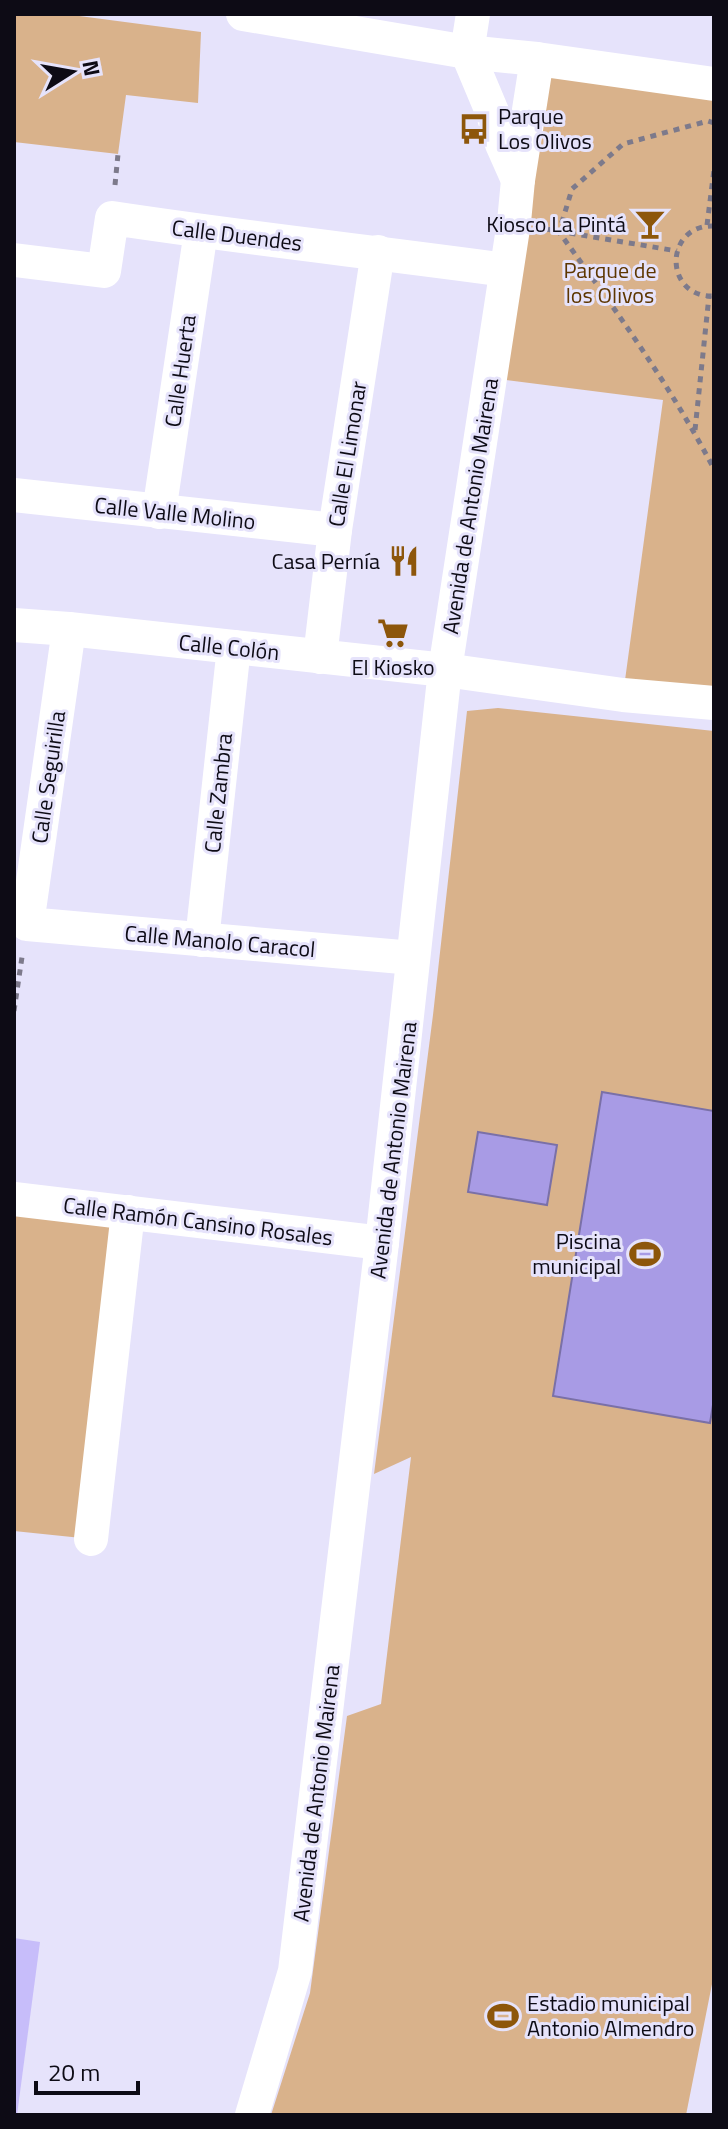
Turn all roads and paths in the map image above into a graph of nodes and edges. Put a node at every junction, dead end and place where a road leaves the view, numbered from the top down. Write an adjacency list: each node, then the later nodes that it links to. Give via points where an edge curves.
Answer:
1 (243, 14): 3 (street)
2 (473, 14): 3 (street)
3 (467, 52): 4 (street); 8 (street, Avenida de Antonio Mairena)
4 (537, 59): 5 (street); 8 (street, Avenida de Antonio Mairena)
5 (714, 84)
6 (714, 123): 12 (path, via 623,144 572,189)
7 (714, 170): 10 (path)
8 (518, 180): 9 (street, Avenida de Antonio Mairena)
9 (514, 222): 12 (path); 16 (street, Avenida de Antonio Mairena)
10 (710, 226): 13 (path, via 688,234)
11 (201, 231): 14 (street, Calle Duendes); 15 (street, Calle Duendes, via 112,218 104,271); 21 (street, Calle Huerta)
12 (559, 232): 13 (path); 18 (path)
13 (677, 251): 17 (path, via 682,281)
14 (378, 252): 16 (street, Calle Duendes); 22 (street, Calle El Limonar)
15 (14, 260)
16 (506, 270): 27 (street, Avenida de Antonio Mairena)
17 (711, 296): 18 (path)
18 (695, 432): 19 (path)
19 (714, 469)
20 (14, 495): 21 (street, Calle Valle Molino)
21 (159, 512): 22 (street, Calle Valle Molino)
22 (335, 530): 26 (street, Calle El Limonar)
23 (14, 625): 24 (street, Calle Colón)
24 (69, 629): 25 (street, Calle Colón); 29 (street, Calle Seguirilla)
25 (234, 647): 26 (street, Calle Colón); 30 (street, Calle Zambra)
26 (320, 657): 27 (street, Calle Colón)
27 (445, 670): 28 (street, Calle Colón); 31 (street, Avenida de Antonio Mairena)
28 (714, 703)
29 (27, 924): 30 (street, Calle Manolo Caracol); 32 (path)
30 (202, 940): 31 (street, Calle Manolo Caracol)
31 (413, 958): 35 (street, Avenida de Antonio Mairena)
32 (14, 1011)
33 (14, 1199): 34 (street, Calle Ramón Cansino Rosales)
34 (128, 1212): 35 (street, Calle Ramón Cansino Rosales); 36 (street)
35 (382, 1243): 37 (street, Avenida de Antonio Mairena, via 295,1971)
36 (91, 1539)
37 (252, 2115)

